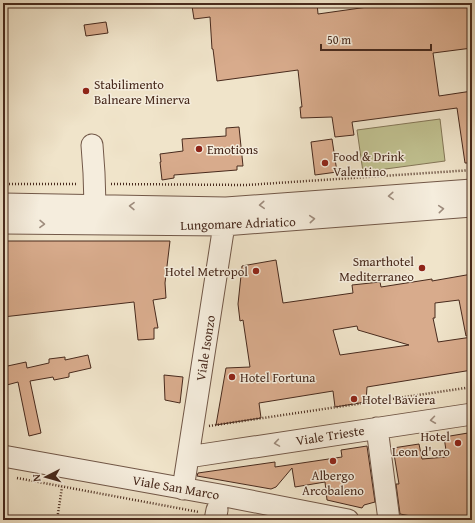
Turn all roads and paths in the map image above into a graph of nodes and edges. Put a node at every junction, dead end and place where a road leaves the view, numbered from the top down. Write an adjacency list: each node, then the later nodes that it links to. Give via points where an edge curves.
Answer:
1 (92, 145): 6 (street)
2 (472, 170): 3 (path, via 254,185)
3 (207, 185)
4 (472, 190): 8 (street, Lungomare Adriatico, one-way to 8)
5 (3, 204): 6 (street, Lungomare Adriatico)
6 (94, 205): 8 (street, Lungomare Adriatico, one-way to 6)
7 (472, 206): 8 (street, Lungomare Adriatico, one-way to 7)
8 (225, 216): 9 (street, Lungomare Adriatico, one-way to 8); 15 (street, Viale Isonzo)
9 (3, 223)
10 (472, 387): 12 (path, Viale Trieste)
11 (472, 414): 13 (street, Viale Trieste, one-way to 13)
12 (204, 427)
13 (377, 428): 15 (street, Viale Trieste, one-way to 15); 25 (street)
14 (3, 456): 19 (street, Viale San Marco)
15 (188, 457): 19 (street, Viale Isonzo)
16 (10, 477): 18 (path)
17 (64, 481): 18 (path)
18 (62, 487): 20 (path); 23 (path)
19 (183, 488): 24 (street, Viale San Marco)
20 (216, 515)
21 (3, 519): 22 (path)
22 (9, 520)
23 (57, 520)
24 (348, 520)
25 (389, 520)

